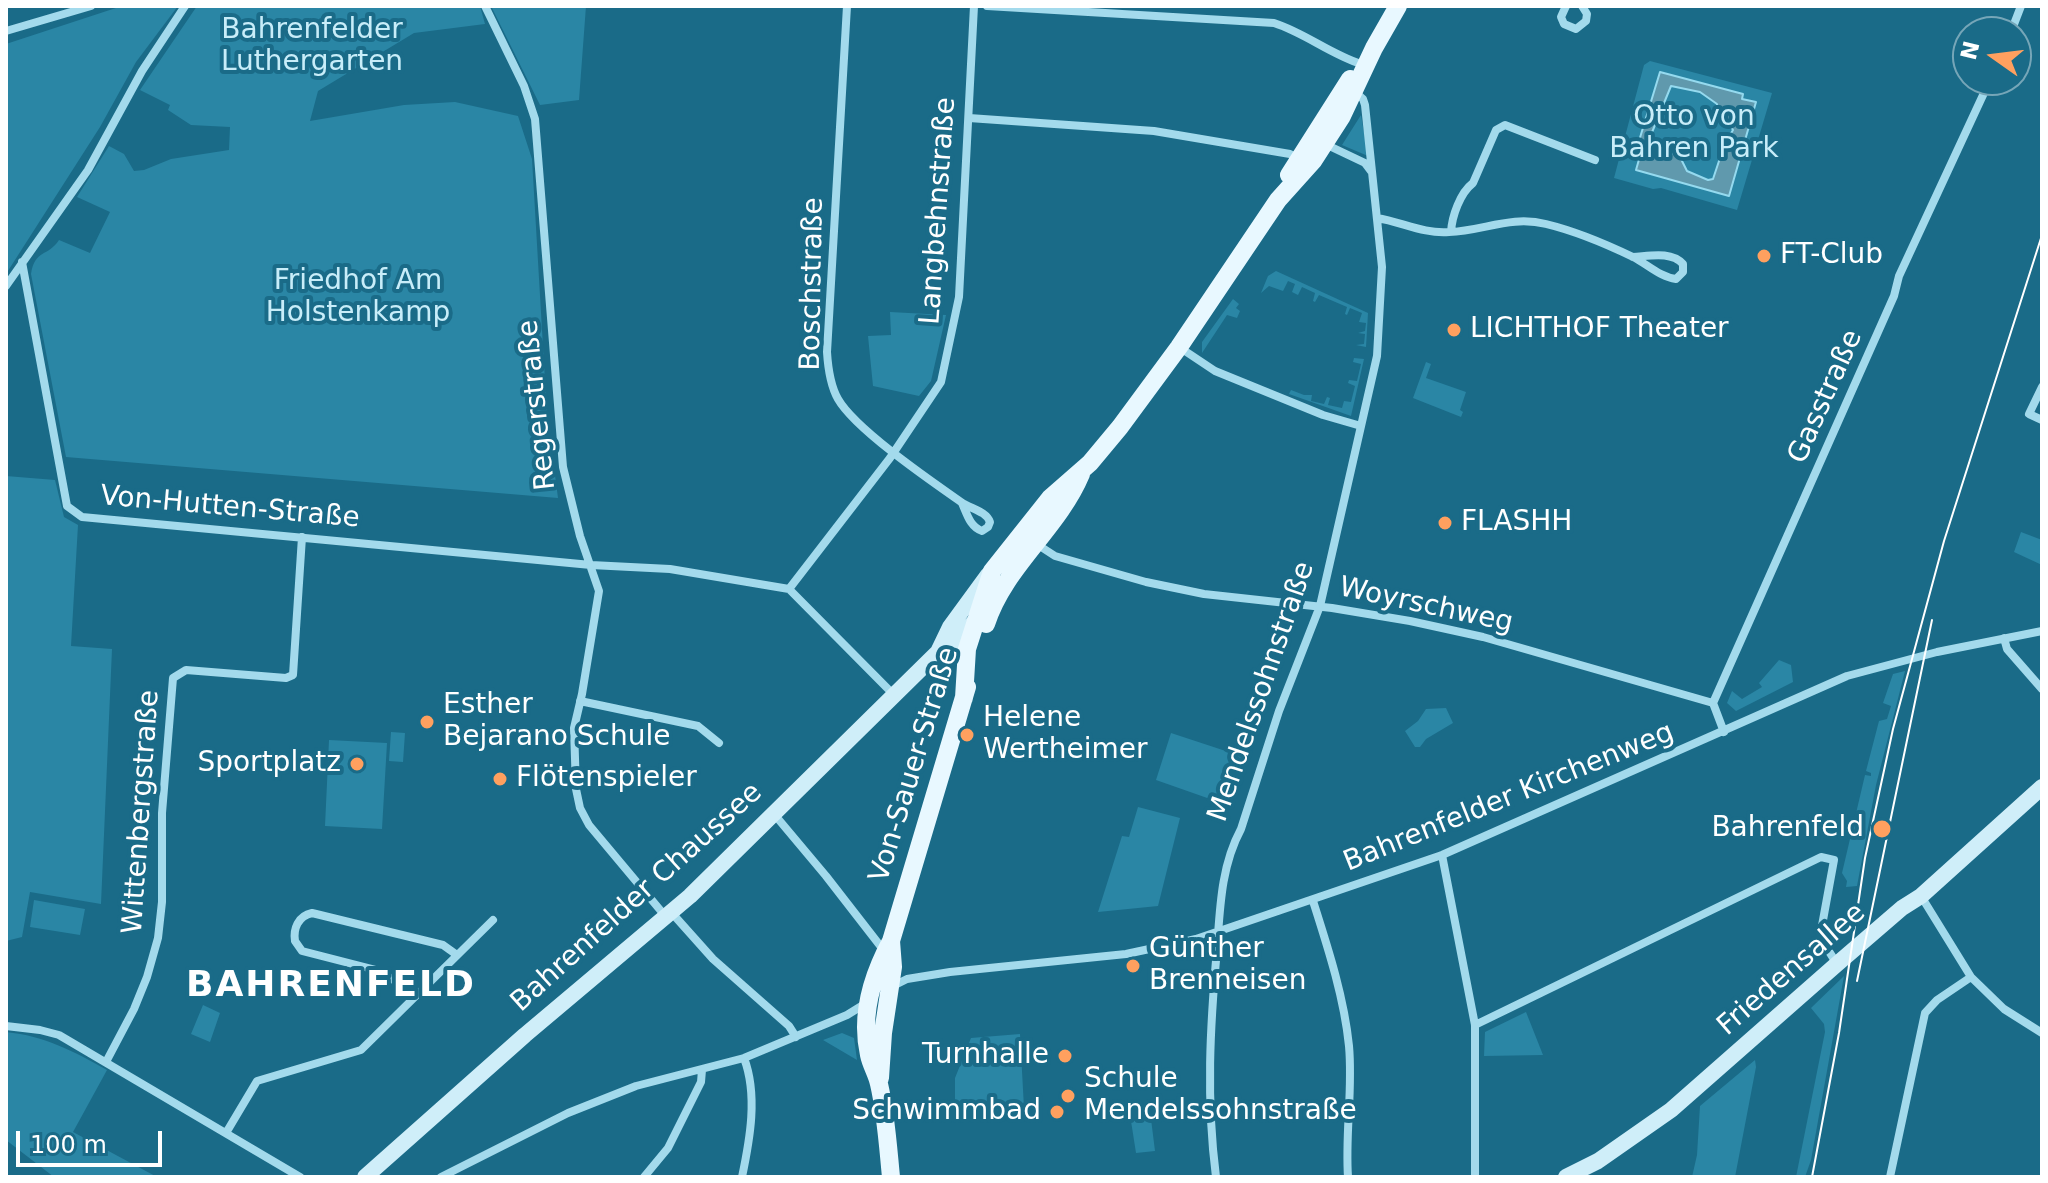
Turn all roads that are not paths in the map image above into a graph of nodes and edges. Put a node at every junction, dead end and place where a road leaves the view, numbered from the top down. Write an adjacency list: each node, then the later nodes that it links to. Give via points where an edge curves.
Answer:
1 (91, 6): 10 (street)
2 (185, 6): 25 (street, via 88,170)
3 (485, 6): 36 (street, Regerstraße, via 535,119 561,455)
4 (847, 6): 31 (street, Boschstraße, via 827,355 839,400)
5 (974, 6): 15 (street, Langbehnstraße)
6 (987, 6): 12 (street, via 1274,23)
7 (1398, 6): 11 (main road, Bahrenfelder Chaussee)
8 (1566, 6): 9 (street, via 1564,24 1576,29 1586,21)
9 (1582, 6)
10 (6, 31)
11 (1374, 48): 12 (main road, Bahrenfelder Chaussee); 13 (main road, Bahrenfelder Chaussee)
12 (1361, 64): 13 (main road, Bahrenfelder Chaussee)
13 (1346, 94): 16 (main road, Bahrenfelder Chaussee); 17 (main road, Bahrenfelder Chaussee); 20 (street, Mendelssohnstraße, via 1363,99 1365,105)
14 (1983, 96): 49 (street, Gasstraße)
15 (969, 118): 18 (street, via 1154,131); 31 (street, Langbehnstraße, via 957,314 941,382)
16 (1321, 124): 17 (street); 18 (main road, Bahrenfelder Chaussee)
17 (1324, 144): 20 (street, via 1365,163); 21 (main road, Bahrenfelder Chaussee)
18 (1299, 159): 21 (main road, Bahrenfelder Chaussee)
19 (1595, 160): 23 (street, via 1505,125 1496,130 1460,200)
20 (1373, 175): 22 (street, Mendelssohnstraße)
21 (1278, 200): 27 (main road, Bahrenfelder Chaussee)
22 (1377, 218): 23 (street, via 1426,232); 30 (street, Mendelssohnstraße, via 1381,315)
23 (1451, 232): 24 (street, via 1531,220)
24 (1633, 257): 24 (street, via 1673,279 1683,272 1675,258)
25 (22, 262): 26 (street); 34 (street, Von-Hutten-Straße, via 67,506 82,517)
26 (6, 286)
27 (1179, 347): 30 (street, via 1215,371); 32 (main road, Bahrenfelder Chaussee)
28 (2042, 387): 29 (street, via 2029,414)
29 (2042, 420)
30 (1361, 426): 40 (street, Mendelssohnstraße)
31 (893, 452): 33 (street, Boschstraße); 38 (street, Langbehnstraße)
32 (1082, 471): 35 (main road, Bahrenfelder Chaussee, via 1070,497); 37 (main road, Bahrenfelder Chaussee, via 1050,498)
33 (962, 503)
34 (302, 537): 36 (street, Von-Hutten-Straße); 73 (street, Wittenbergstraße, via 293,675 186,670 173,678 158,938 134,1009)
35 (1035, 543): 39 (main road, Bahrenfelder Chaussee); 40 (street, Woyrschweg, via 1055,556 1166,587)
36 (591, 565): 38 (street, Von-Hutten-Straße, via 670,569); 48 (street, Regerstraße, via 599,591)
37 (992, 571): 41 (main road, Bahrenfelder Chaussee); 44 (main road, Bahrenfelder Chaussee)
38 (789, 589): 46 (street)
39 (993, 605): 41 (main road, Bahrenfelder Chaussee); 47 (main road, Von-Sauer-Straße)
40 (1320, 606): 49 (street, Woyrschweg, via 1483,637); 59 (street, Mendelssohnstraße, via 1232,846)
41 (974, 622): 44 (main road, Bahrenfelder Chaussee); 47 (main road, Bahrenfelder Chaussee)
42 (2042, 631): 43 (street, Bahrenfelder Kirchenweg)
43 (2004, 638): 45 (street, via 2007,649); 50 (street, Bahrenfelder Kirchenweg, via 1847,676)
44 (938, 652): 46 (main road, Bahrenfelder Chaussee)
45 (2042, 689)
46 (895, 696): 53 (main road, Bahrenfelder Chaussee)
47 (964, 698): 60 (main road, Von-Sauer-Straße)
48 (580, 701): 51 (street, via 698,726); 57 (street, Regerstraße, via 573,745 582,814)
49 (1713, 703): 50 (street)
50 (1724, 732): 54 (street, Bahrenfelder Kirchenweg)
51 (719, 743)
52 (2042, 787): 55 (main road, Friedensallee)
53 (774, 814): 57 (main road, Bahrenfelder Chaussee); 60 (street)
54 (1442, 855): 56 (street, Bahrenfelder Kirchenweg); 67 (street)
55 (1921, 896): 62 (main road, Friedensallee); 63 (street)
56 (1313, 901): 59 (street, Bahrenfelder Kirchenweg); 84 (street, via 1348,1036)
57 (668, 914): 71 (street, Regerstraße); 78 (main road, Bahrenfelder Chaussee)
58 (493, 920): 61 (street)
59 (1218, 931): 64 (street, Bahrenfelder Kirchenweg, via 1126,954 950,972 907,979); 83 (street, Mendelssohnstraße, via 1209,1042)
60 (885, 952): 64 (main road, Von-Sauer-Straße, via 893,967); 66 (main road, Von-Sauer-Straße)
61 (457, 955): 65 (street); 65 (street, via 443,945 312,913 297,924 295,941 302,951 380,971)
62 (1837, 964): 67 (street, via 1821,931 1834,860 1821,857); 86 (main road, Friedensallee, via 1671,1110)
63 (1971, 977): 70 (street, via 2004,1009); 87 (street, via 1925,1013)
64 (889, 988): 66 (street); 69 (main road, Von-Sauer-Straße)
65 (412, 999): 76 (street, via 361,1050 257,1081)
66 (867, 1002): 69 (main road); 71 (street); 75 (main road, Von-Sauer-Straße, via 867,1044)
67 (1475, 1025): 85 (street)
68 (6, 1026): 73 (street, via 59,1035)
69 (883, 1033): 75 (main road, Von-Sauer-Straße)
70 (2042, 1033)
71 (796, 1037): 72 (street)
72 (744, 1058): 74 (street); 81 (street, via 751,1076)
73 (106, 1062): 76 (street)
74 (702, 1070): 79 (street, via 636,1086 568,1113); 80 (street, via 668,1148)
75 (879, 1083): 82 (main road, Von-Sauer-Straße)
76 (226, 1133): 77 (street)
77 (300, 1177)
78 (365, 1177)
79 (441, 1177)
80 (644, 1177)
81 (742, 1177)
82 (891, 1177)
83 (1216, 1177)
84 (1348, 1177)
85 (1475, 1177)
86 (1566, 1177)
87 (1890, 1177)

